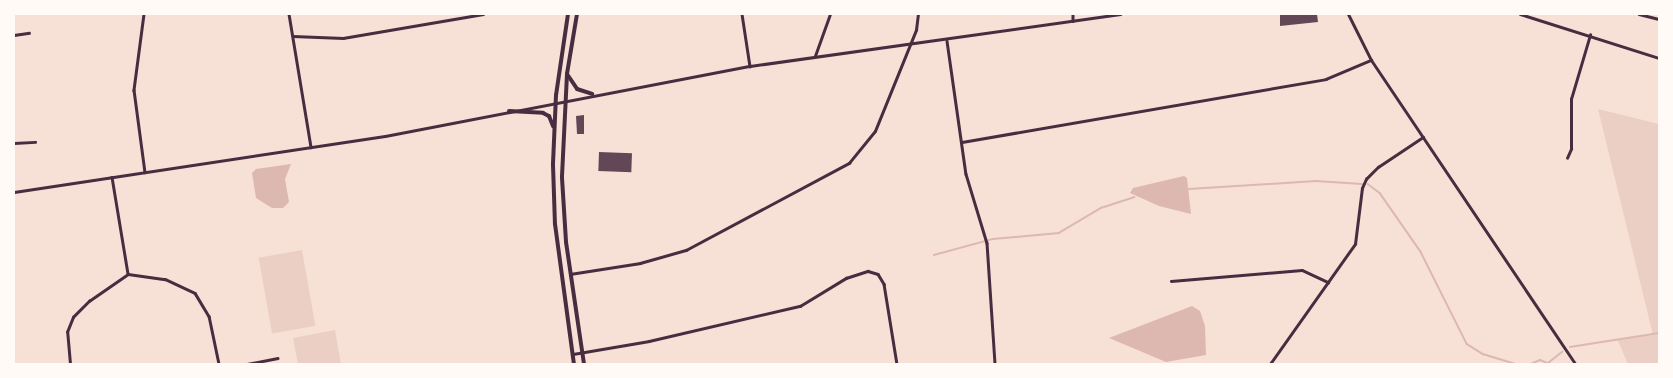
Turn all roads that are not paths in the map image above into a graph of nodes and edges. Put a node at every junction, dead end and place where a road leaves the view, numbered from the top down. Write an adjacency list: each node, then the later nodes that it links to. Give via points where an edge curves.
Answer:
1 (144, 14): 40 (street, via 134,90)
2 (289, 14): 21 (street)
3 (450, 14): 15 (street)
4 (483, 14): 15 (street)
5 (568, 14): 31 (main road)
6 (577, 14): 28 (main road)
7 (742, 14): 27 (street)
8 (830, 14): 24 (street)
9 (918, 14): 23 (street)
10 (1073, 14): 17 (street)
11 (1120, 14): 17 (street)
12 (1348, 14): 26 (street)
13 (1520, 14): 20 (street)
14 (1639, 14): 16 (street)
15 (451, 19): 21 (street, via 343,38)
16 (1659, 19)
17 (1073, 21): 22 (street)
18 (29, 33): 19 (street)
19 (14, 35)
20 (1590, 35): 25 (street); 39 (street, via 1571,99 1571,149)
21 (293, 36): 38 (street)
22 (948, 41): 23 (street); 36 (street)
23 (909, 44): 24 (street); 44 (street, via 875,131 849,163 835,173 777,200 686,250 640,264)
24 (815, 56): 27 (street)
25 (1659, 58)
26 (1371, 60): 34 (street); 36 (street, via 1326,79)
27 (750, 66): 29 (street)
28 (567, 74): 29 (main road, via 577,89); 30 (main road)
29 (592, 94): 30 (street)
30 (565, 99): 31 (street); 44 (main road, via 562,178)
31 (555, 101): 32 (street); 33 (main road)
32 (509, 111): 33 (main road, via 543,113 549,116); 38 (street)
33 (554, 128): 48 (main road, via 554,224)
34 (1423, 137): 46 (street, via 1378,167 1366,180 1362,188 1355,244); 58 (street)
35 (36, 142): 37 (street)
36 (962, 142): 56 (street, via 972,201 987,243)
37 (14, 143)
38 (311, 148): 40 (street)
39 (1566, 158)
40 (145, 172): 41 (street)
41 (112, 177): 42 (street); 43 (street)
42 (14, 192)
43 (128, 274): 50 (street, via 89,301 73,317 67,332); 51 (street, via 165,279 195,293 209,316)
44 (570, 274): 47 (main road)
45 (1171, 281): 46 (street, via 1302,270)
46 (1328, 282): 57 (street)
47 (582, 352): 48 (street); 54 (main road); 55 (street, via 649,341 800,306 856,274 875,272 884,284)
48 (573, 354): 53 (main road)
49 (277, 358): 52 (street)
50 (70, 364)
51 (219, 364)
52 (247, 364)
53 (574, 364)
54 (584, 364)
55 (897, 364)
56 (995, 364)
57 (1270, 364)
58 (1574, 364)

